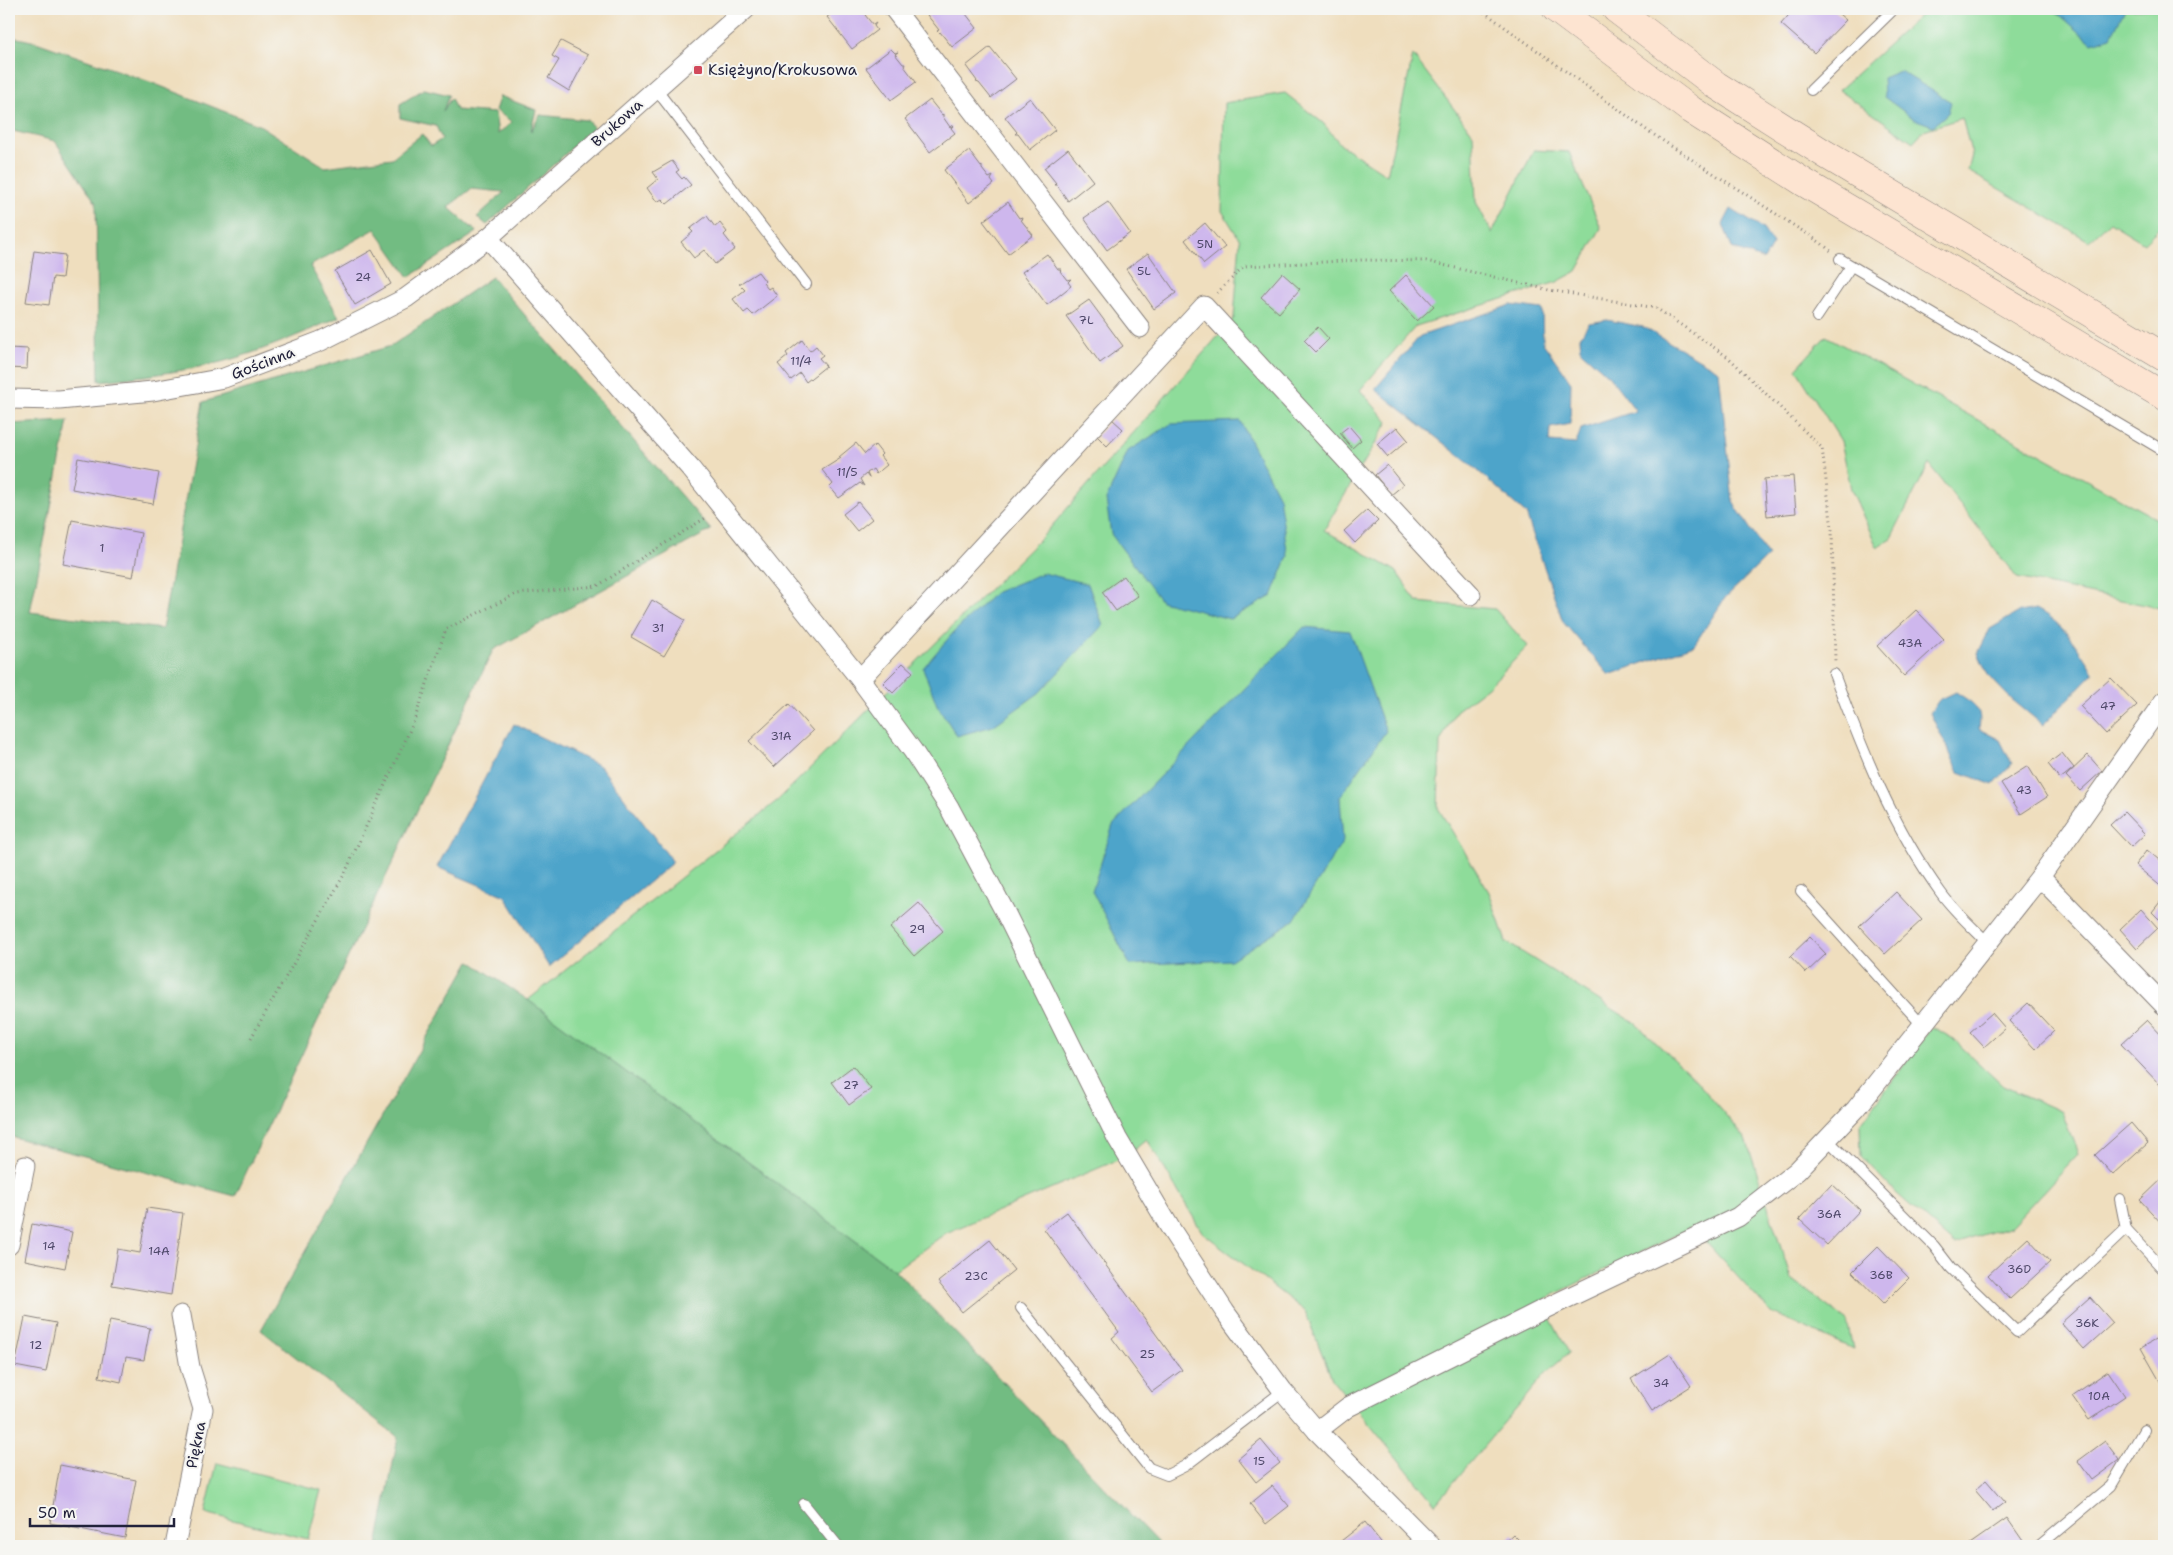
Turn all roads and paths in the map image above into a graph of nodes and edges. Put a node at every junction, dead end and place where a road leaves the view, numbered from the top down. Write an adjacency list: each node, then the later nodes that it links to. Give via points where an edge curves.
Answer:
1 (746, 9): 7 (street, Brukowa)
2 (894, 9): 15 (street)
3 (1480, 9): 10 (path, via 1648,131 1821,243)
4 (1556, 9): 17 (main road, via 1691,110 1805,183)
5 (1616, 9): 16 (main road, via 1724,90)
6 (1894, 9): 8 (lane)
7 (655, 88): 9 (street, Brukowa); 12 (lane)
8 (1811, 90)
9 (488, 238): 18 (street, Gościnna, via 406,298 321,341 224,378 153,391 59,400); 23 (street, via 691,469)
10 (1840, 259): 11 (lane)
11 (1851, 266): 14 (lane); 19 (lane)
12 (806, 284)
13 (1204, 306): 21 (street); 22 (path, via 1244,266 1363,260 1426,261 1549,290 1656,308 1728,357 1822,448 1832,529); 23 (street)
14 (1817, 317)
15 (1140, 328)
16 (2164, 357)
17 (2164, 396)
18 (9, 399)
19 (2164, 451)
20 (710, 515): 30 (path, via 597,586 516,594 446,629 414,722 345,873)
21 (1471, 595)
22 (1834, 674): 27 (lane, via 1866,758 1905,841 1942,895)
23 (860, 678): 39 (street, via 949,807 1120,1144 1225,1312)
24 (2162, 710): 25 (street)
25 (2040, 877): 27 (street); 28 (street)
26 (1801, 892): 29 (lane)
27 (1988, 943): 29 (street)
28 (2164, 1005)
29 (1923, 1026): 31 (street, via 1856,1110)
30 (251, 1038)
31 (1827, 1139): 34 (lane, via 2017,1332); 40 (street, via 1797,1172 1738,1217 1348,1407)
32 (25, 1166): 35 (street)
33 (2120, 1199): 34 (lane)
34 (2126, 1229): 36 (lane)
35 (9, 1245)
36 (2164, 1270)
37 (1021, 1308): 39 (lane, via 1149,1468 1167,1475 1185,1466)
38 (181, 1315): 43 (street, Piękna, via 190,1367 203,1409)
39 (1283, 1391): 40 (street)
40 (1317, 1430): 45 (street)
41 (2144, 1430): 46 (lane, via 2111,1486)
42 (804, 1504): 44 (lane)
43 (175, 1546)
44 (838, 1546)
45 (1430, 1546)
46 (2039, 1546)

